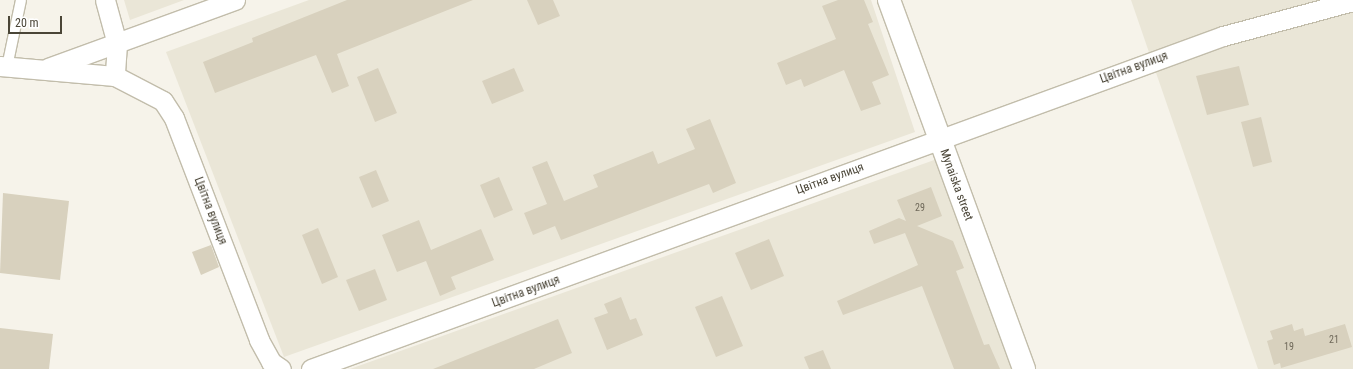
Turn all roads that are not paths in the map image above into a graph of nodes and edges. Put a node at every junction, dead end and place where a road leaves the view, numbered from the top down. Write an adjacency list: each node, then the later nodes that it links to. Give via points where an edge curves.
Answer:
1 (21, 0): 7 (lane)
2 (105, 0): 6 (street)
3 (235, 0): 6 (street)
4 (889, 0): 10 (street, Mynaiska street)
5 (1353, 1): 10 (street, Цвітна вулиця, via 1223,36)
6 (117, 44): 8 (street); 9 (street)
7 (4, 67): 8 (street, Цвітна вулиця)
8 (41, 70): 9 (street, Цвітна вулиця)
9 (115, 76): 11 (street, Цвітна вулиця, via 149,90 164,101 174,118 259,340 271,362)
10 (939, 139): 12 (street, Цвітна вулиця); 13 (street, Mynaiska street)
11 (281, 369)
12 (311, 369)
13 (1024, 369)

